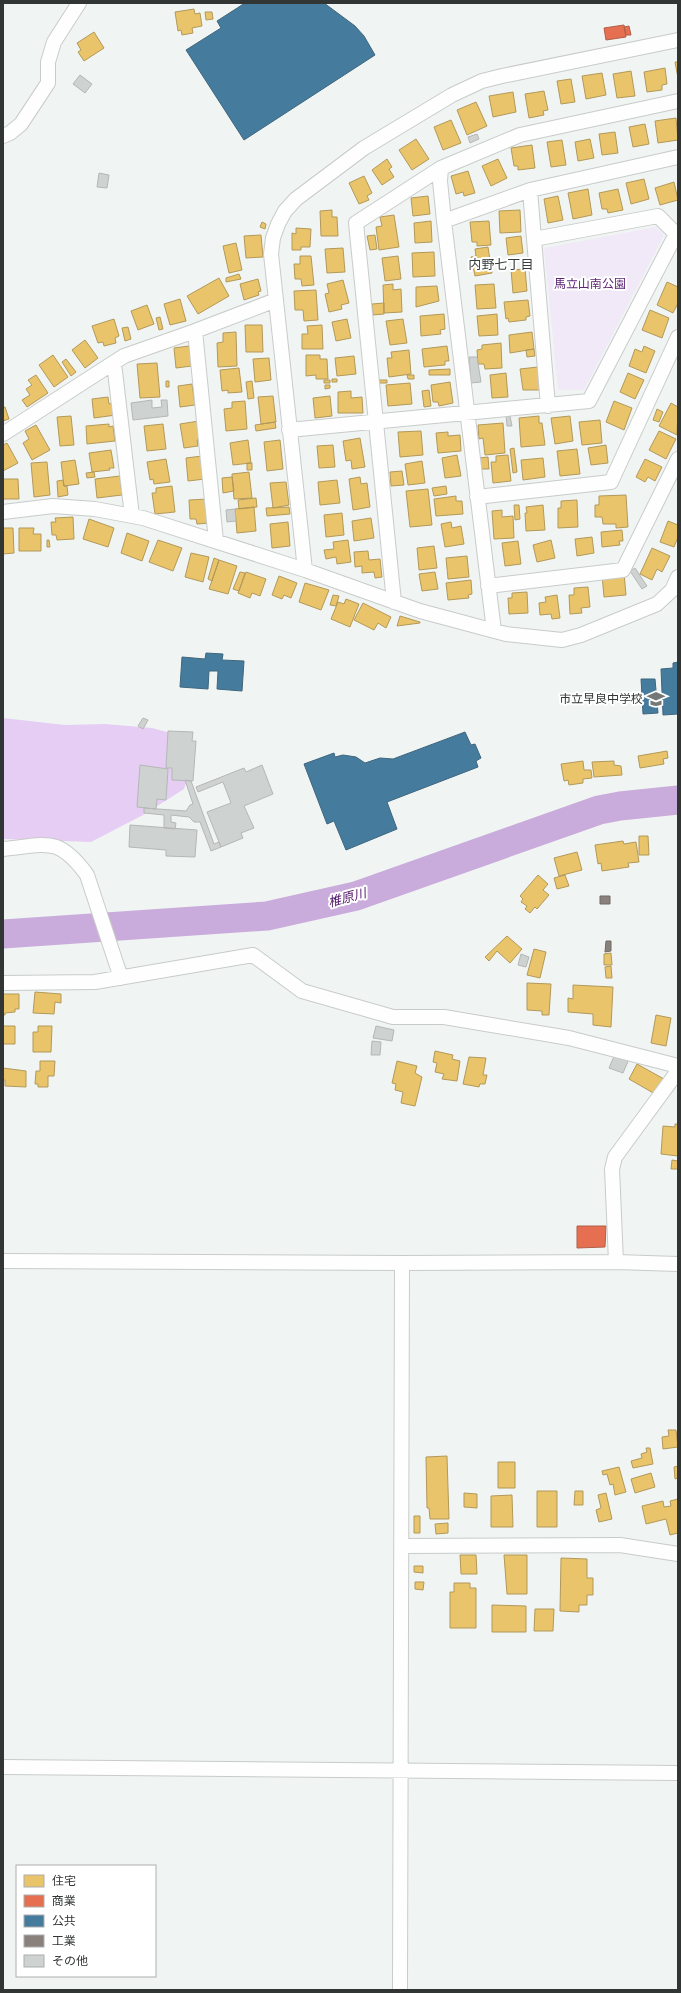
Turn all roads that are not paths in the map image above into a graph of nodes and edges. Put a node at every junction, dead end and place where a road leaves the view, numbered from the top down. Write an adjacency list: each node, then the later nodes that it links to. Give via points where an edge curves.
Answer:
1 (79, 3): 4 (street, via 54,42 48,62 48,83 21,124)
2 (678, 40): 10 (street, via 482,81 438,102 364,148 296,199 285,211 273,238 271,254)
3 (678, 101): 6 (street, via 520,134)
4 (3, 136)
5 (678, 157): 7 (street)
6 (441, 168): 8 (street); 16 (street, via 356,223)
7 (530, 190): 8 (street); 9 (street)
8 (444, 221): 15 (street)
9 (534, 239): 14 (street); 14 (street, via 658,216 676,234 589,402)
10 (276, 300): 11 (street); 17 (street)
11 (195, 331): 13 (street, via 124,356); 23 (street)
12 (678, 337): 20 (street, via 611,482)
13 (114, 363): 18 (street); 22 (street)
14 (548, 406): 15 (street)
15 (467, 414): 16 (street); 20 (street)
16 (376, 422): 17 (street); 27 (street)
17 (289, 430): 24 (street)
18 (3, 434)
19 (678, 459): 26 (street, via 624,570)
20 (478, 497): 26 (street)
21 (3, 512): 22 (street, via 53,506 95,509)
22 (132, 516): 23 (street)
23 (216, 541): 24 (street)
24 (305, 570): 27 (street)
25 (678, 577): 28 (street, via 672,590 657,604 580,635 562,640)
26 (488, 586): 28 (street)
27 (394, 602): 28 (street)
28 (494, 631)
29 (3, 850): 30 (street, via 38,844 54,846 67,852 87,875)
30 (121, 978): 31 (street, via 95,982); 32 (street, via 253,955 302,991 393,1017 444,1017 569,1038)
31 (3, 983)
32 (678, 1066)
33 (678, 1070): 35 (street, via 615,1157 612,1169)
34 (3, 1261): 36 (street)
35 (616, 1262): 36 (street); 37 (street)
36 (402, 1263): 38 (street)
37 (678, 1264)
38 (402, 1546): 39 (street, via 620,1545); 41 (street)
39 (678, 1554)
40 (3, 1767): 41 (street)
41 (401, 1770): 42 (street); 43 (street)
42 (678, 1773)
43 (400, 1990)

